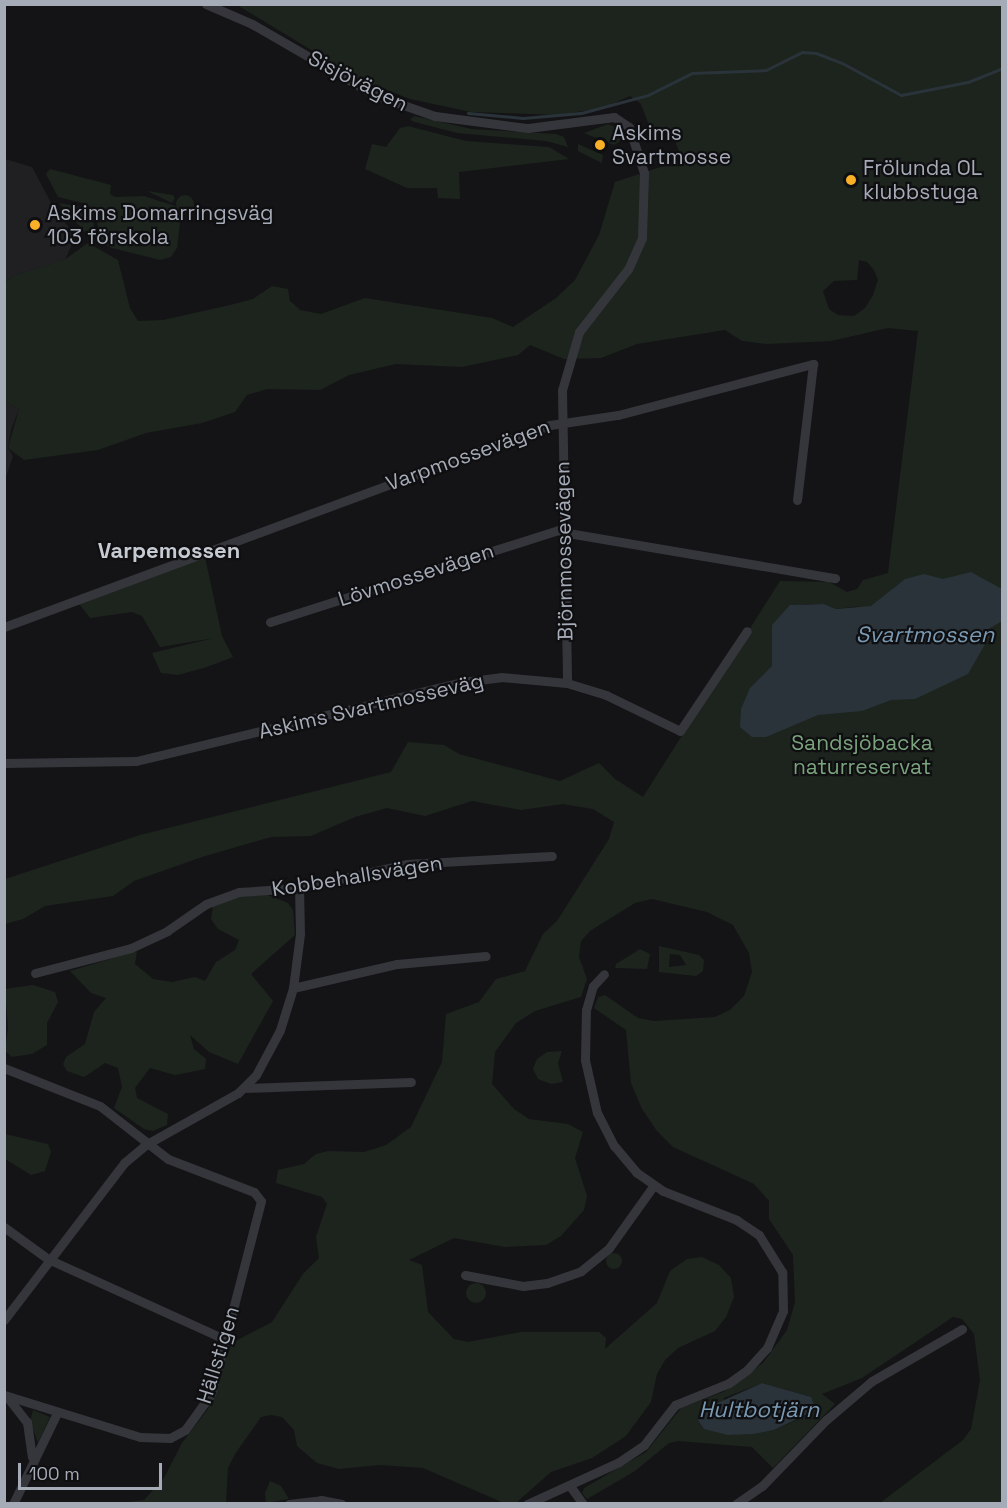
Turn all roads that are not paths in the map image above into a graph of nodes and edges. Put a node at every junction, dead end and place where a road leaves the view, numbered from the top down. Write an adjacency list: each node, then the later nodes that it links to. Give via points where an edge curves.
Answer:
1 (206, 4): 2 (street, Sisjövägen, via 252,24 375,95 435,116 528,128 614,117)
2 (625, 122): 3 (street, Björnmossevägen, via 644,173 642,238 628,269 591,314 571,350 562,390)
3 (561, 421): 4 (street, Varpmossevägen, via 630,412 813,364); 5 (street, Björnmossevägen); 8 (street, Varpmossevägen)
4 (797, 500)
5 (562, 531): 6 (street, Lövmossevägen); 7 (street, Lövmossevägen); 10 (street, Björnmossevägen)
6 (835, 578)
7 (270, 622)
8 (4, 627)
9 (747, 631): 10 (street, Askims Svartmosseväg, via 680,731 623,701)
10 (567, 683): 11 (street, Askims Svartmosseväg, via 487,678 144,759)
11 (4, 763)
12 (552, 856): 13 (street, Kobbehallsvägen, via 407,864)
13 (299, 888): 15 (street, Kobbehallsvägen, via 227,895 131,948); 17 (street, via 300,934)
14 (486, 956): 17 (street, via 397,964)
15 (35, 973)
16 (604, 974): 22 (street, via 593,987 586,1010 588,1080 614,1146 626,1163)
17 (293, 988): 20 (street, via 273,1046)
18 (4, 1068): 21 (street, via 100,1106)
19 (411, 1082): 20 (street)
20 (244, 1088): 21 (street)
21 (147, 1144): 24 (street, via 116,1172); 28 (street, Hällstigen, via 192,1171 261,1197)
22 (654, 1185): 25 (street, via 609,1248 580,1271 548,1283 523,1286); 32 (street, via 684,1202 745,1224 766,1242 778,1261 784,1287 780,1322 767,1348 747,1370 720,1387 681,1401 645,1446)
23 (4, 1227): 24 (street)
24 (48, 1259): 26 (street); 28 (street)
25 (465, 1275)
26 (4, 1320)
27 (962, 1329): 38 (street, via 872,1381 826,1419 762,1486)
28 (225, 1339): 30 (street, Hällstigen, via 208,1400 178,1435 162,1439 134,1436)
29 (4, 1396): 30 (street, Hällstigen); 31 (street, via 19,1408 27,1422)
30 (57, 1413): 31 (street)
31 (32, 1462): 33 (street)
32 (570, 1486): 36 (street); 37 (street)
33 (13, 1503)
34 (289, 1503): 35 (street)
35 (342, 1503)
36 (526, 1503)
37 (583, 1503)
38 (736, 1503)

